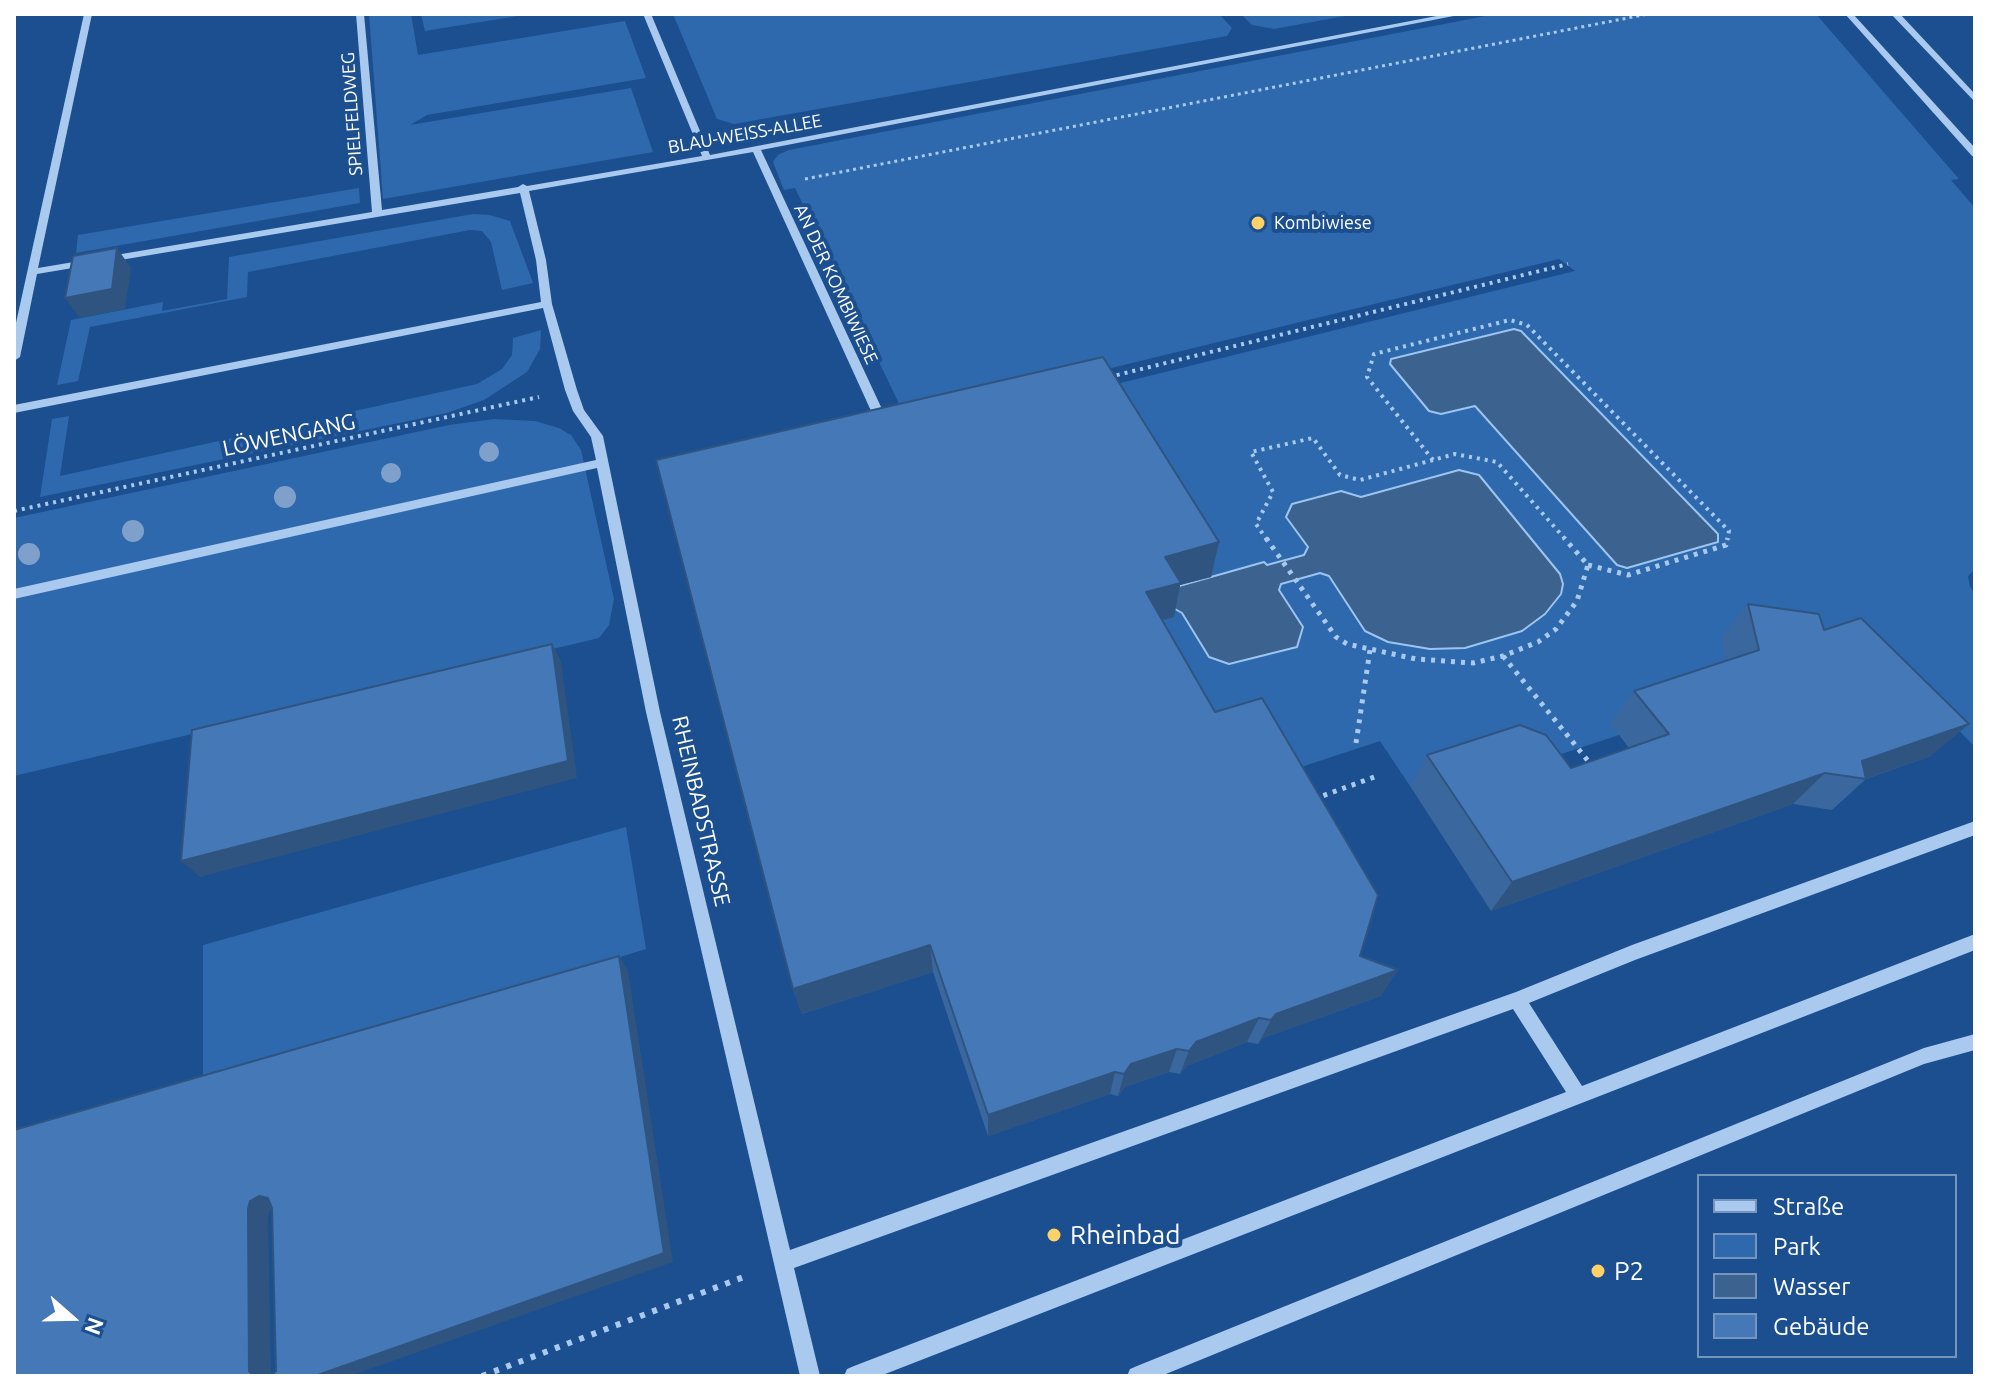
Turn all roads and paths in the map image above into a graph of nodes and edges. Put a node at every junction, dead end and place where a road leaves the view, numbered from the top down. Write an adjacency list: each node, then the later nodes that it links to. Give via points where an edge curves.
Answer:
1 (88, 14): 16 (street)
2 (360, 14): 14 (street, SPIELFELDWEG)
3 (647, 14): 11 (street)
4 (1460, 14): 9 (street, BLAU-WEISS-ALLEE)
5 (1648, 14): 12 (path)
6 (1849, 14): 10 (street)
7 (1895, 14): 8 (street)
8 (1975, 99)
9 (756, 149): 11 (street, BLAU-WEISS-ALLEE); 12 (street, AN DER KOMBIWIESE)
10 (1975, 154)
11 (707, 158): 13 (street, BLAU-WEISS-ALLEE)
12 (772, 185): 22 (street, AN DER KOMBIWIESE)
13 (523, 187): 14 (street, BLAU-WEISS-ALLEE); 17 (street, RHEINBADSTRASSE)
14 (377, 212): 16 (street, BLAU-WEISS-ALLEE)
15 (1568, 264): 19 (path)
16 (33, 272): 18 (street)
17 (547, 304): 20 (street, RHEINBADSTRASSE); 21 (street)
18 (14, 357)
19 (1103, 378)
20 (571, 390): 24 (street, RHEINBADSTRASSE, via 597,436); 25 (path, LÖWENGANG)
21 (14, 409)
22 (886, 432)
23 (1433, 460): 26 (path, via 1455,454 1497,462); 26 (path, via 1367,377 1374,354 1510,320 1527,325 1729,531 1726,545 1628,575); 28 (path, via 1360,480 1340,475 1313,438 1251,452 1273,492 1256,524 1336,637)
24 (601, 463): 27 (street); 39 (street, RHEINBADSTRASSE, via 653,712)
25 (14, 511)
26 (1588, 565): 29 (path, via 1577,601 1556,629)
27 (14, 594)
28 (1370, 650): 29 (path, via 1473,663); 30 (path)
29 (1503, 656): 32 (path)
30 (1356, 743)
31 (1377, 776): 33 (path)
32 (1603, 780)
33 (1309, 800)
34 (1975, 828): 36 (street)
35 (1975, 942): 38 (street)
36 (1517, 1000): 38 (street); 39 (street)
37 (1975, 1042): 43 (street, via 1909,1062)
38 (1578, 1096): 42 (street)
39 (783, 1262): 40 (path); 41 (street, RHEINBADSTRASSE)
40 (482, 1376)
41 (810, 1376)
42 (854, 1376)
43 (1137, 1376)

